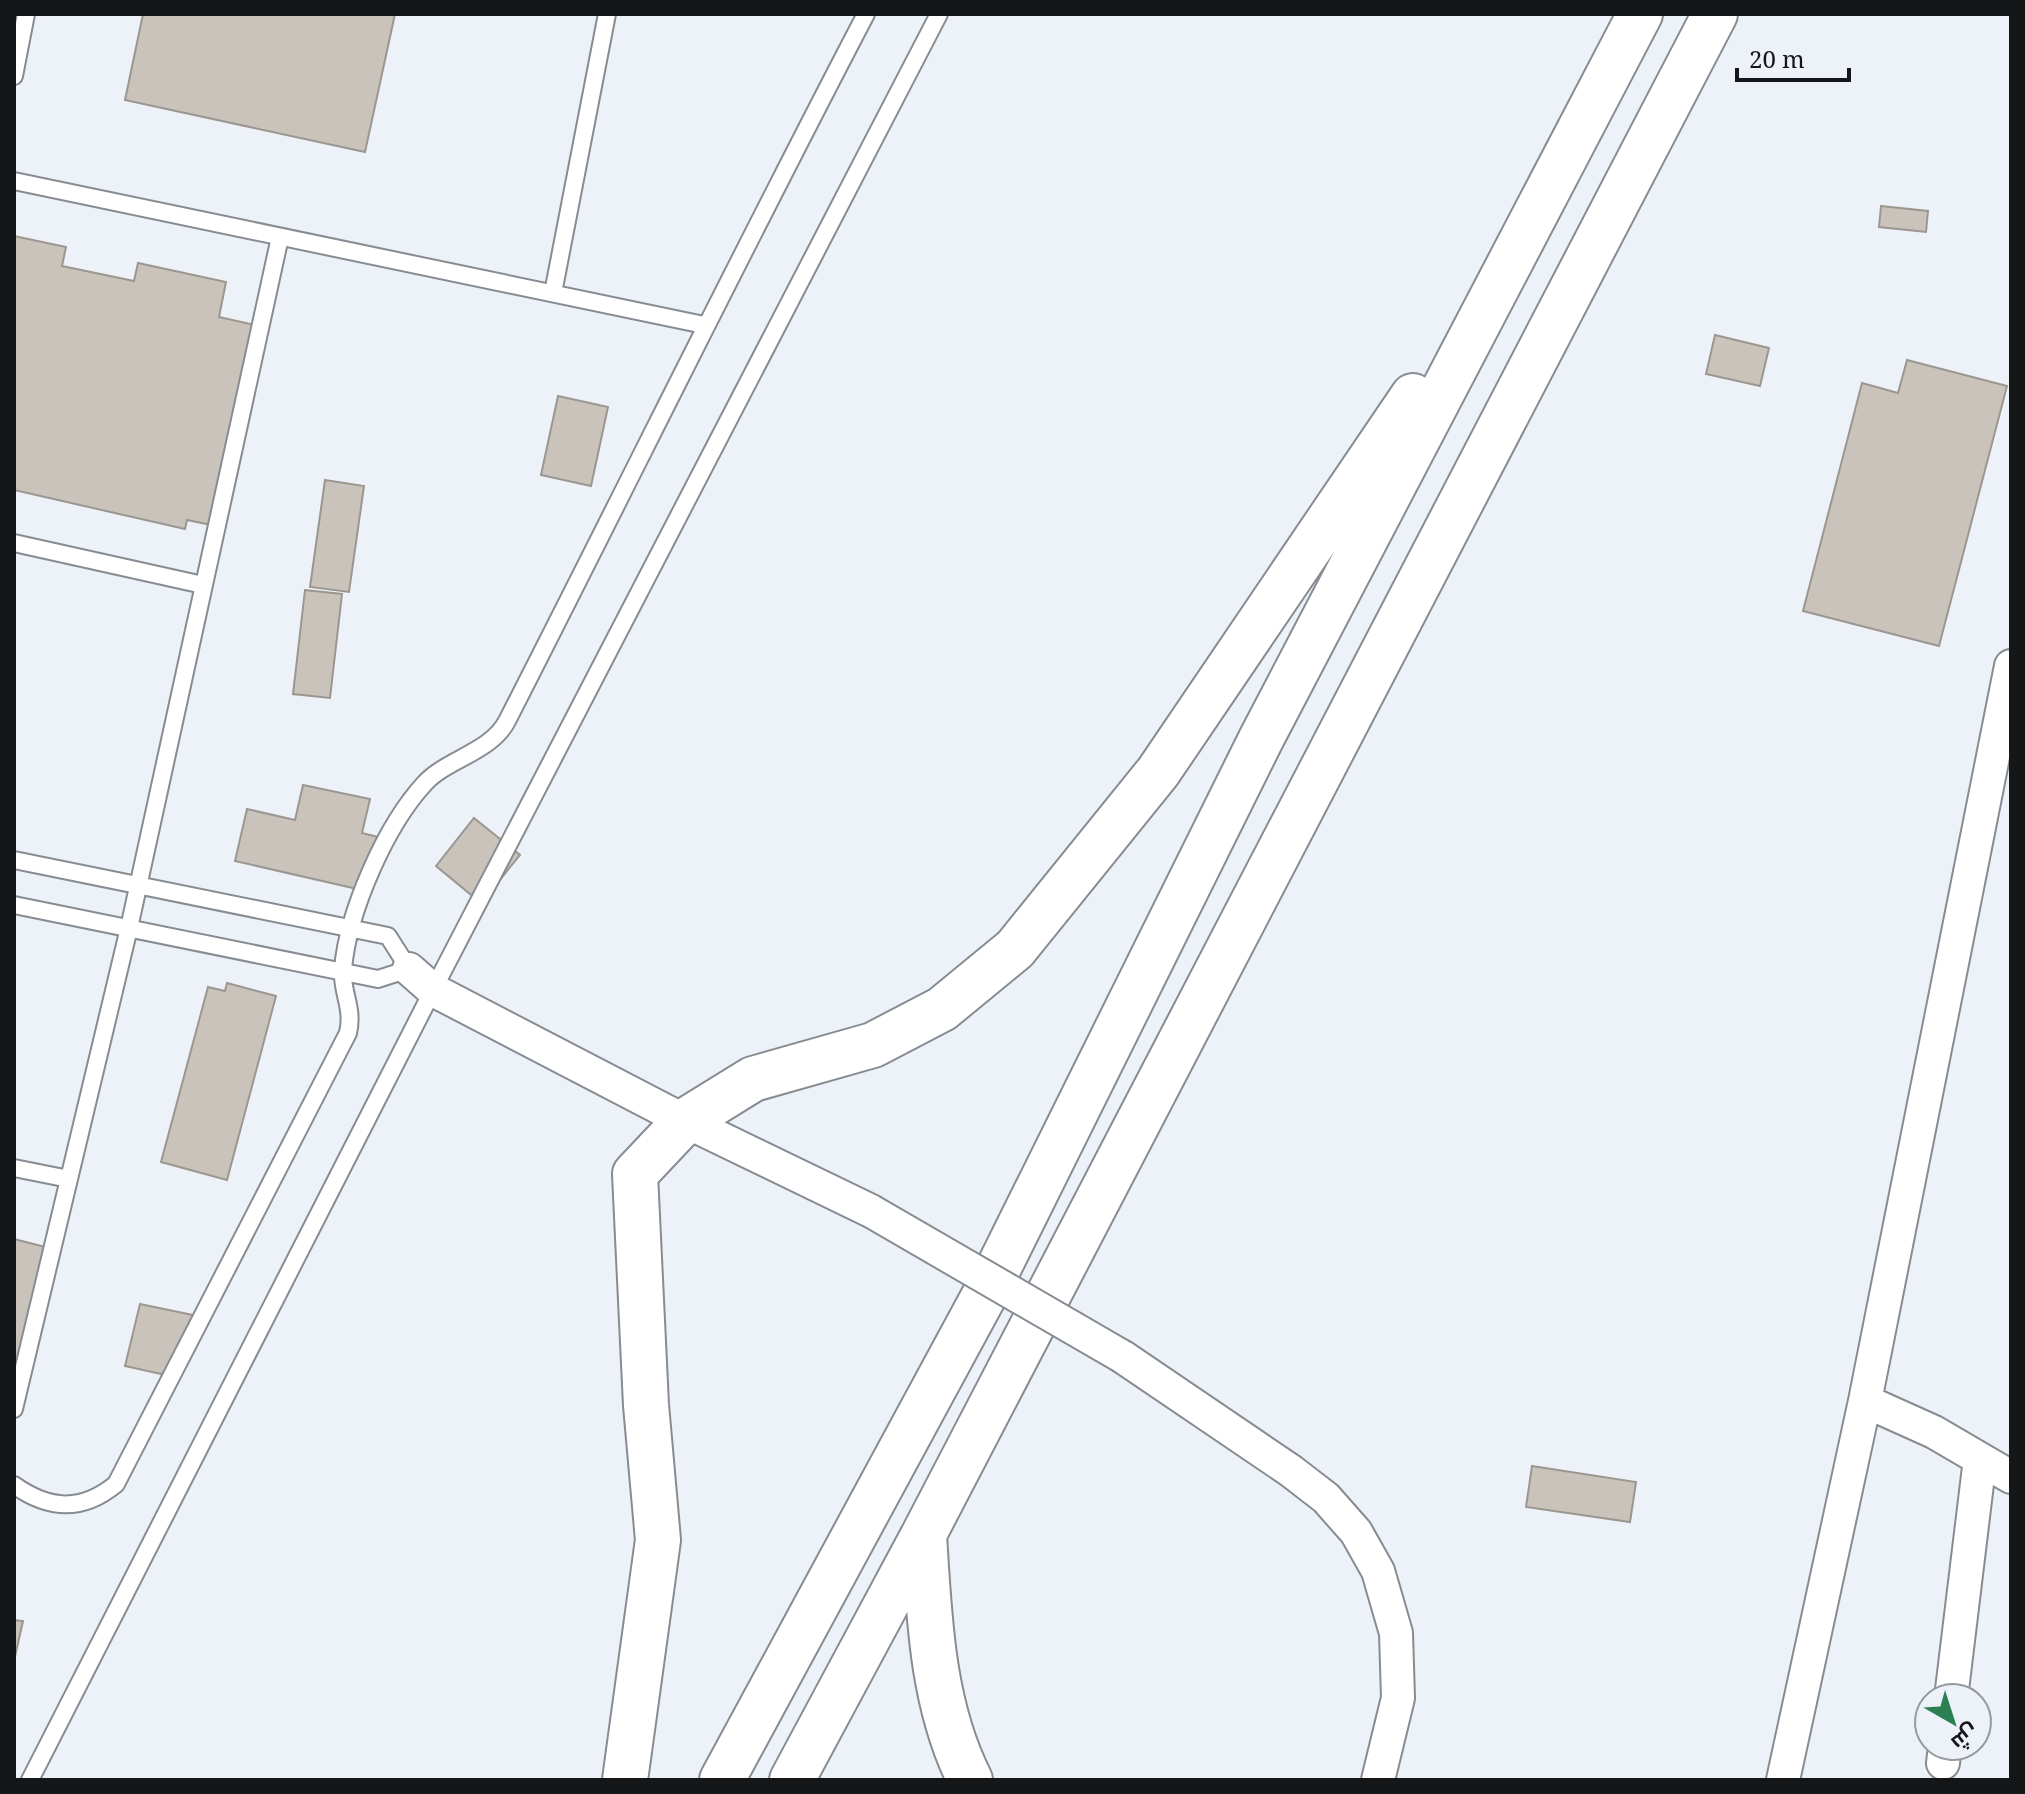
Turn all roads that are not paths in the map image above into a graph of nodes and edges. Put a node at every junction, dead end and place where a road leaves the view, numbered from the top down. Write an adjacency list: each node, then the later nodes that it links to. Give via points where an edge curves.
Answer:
1 (26, 14): 7 (lane)
2 (607, 14): 11 (lane)
3 (866, 14): 12 (lane)
4 (939, 14): 22 (lane)
5 (1640, 14): 9 (highway)
6 (1715, 14): 31 (highway)
7 (14, 76)
8 (14, 181): 10 (lane)
9 (1531, 222): 23 (highway, via 1158,772 1015,949 942,1009 873,1045 753,1079); 35 (highway, via 1261,739 991,1283)
10 (280, 237): 11 (lane); 14 (lane)
11 (553, 293): 12 (lane)
12 (704, 325): 19 (lane, via 504,727 428,780 405,807)
13 (14, 543): 14 (lane)
14 (203, 585): 17 (lane)
15 (2011, 666): 26 (street)
16 (14, 860): 17 (lane)
17 (139, 885): 19 (lane); 20 (lane)
18 (14, 905): 20 (lane)
19 (350, 927): 21 (lane); 22 (lane, via 388,936)
20 (129, 928): 21 (lane); 25 (lane)
21 (342, 972): 22 (lane); 30 (lane, via 352,1015 348,1033 116,1484 96,1501 64,1504 35,1500)
22 (421, 979): 23 (street); 33 (lane)
23 (685, 1121): 34 (highway, via 635,1174 658,1540); 38 (street, bridge, via 871,1211 1123,1357 1326,1498 1356,1532 1378,1571 1396,1633 1398,1698)
24 (14, 1168): 25 (lane)
25 (69, 1179): 27 (lane)
26 (1865, 1401): 28 (street); 39 (street)
27 (14, 1409)
28 (1980, 1459): 29 (street); 32 (street)
29 (2011, 1477)
30 (14, 1485)
31 (924, 1534): 36 (highway); 37 (highway, via 931,1644 956,1751)
32 (1953, 1682)
33 (30, 1780)
34 (625, 1780)
35 (722, 1780)
36 (792, 1780)
37 (970, 1780)
38 (1378, 1780)
39 (1783, 1780)

